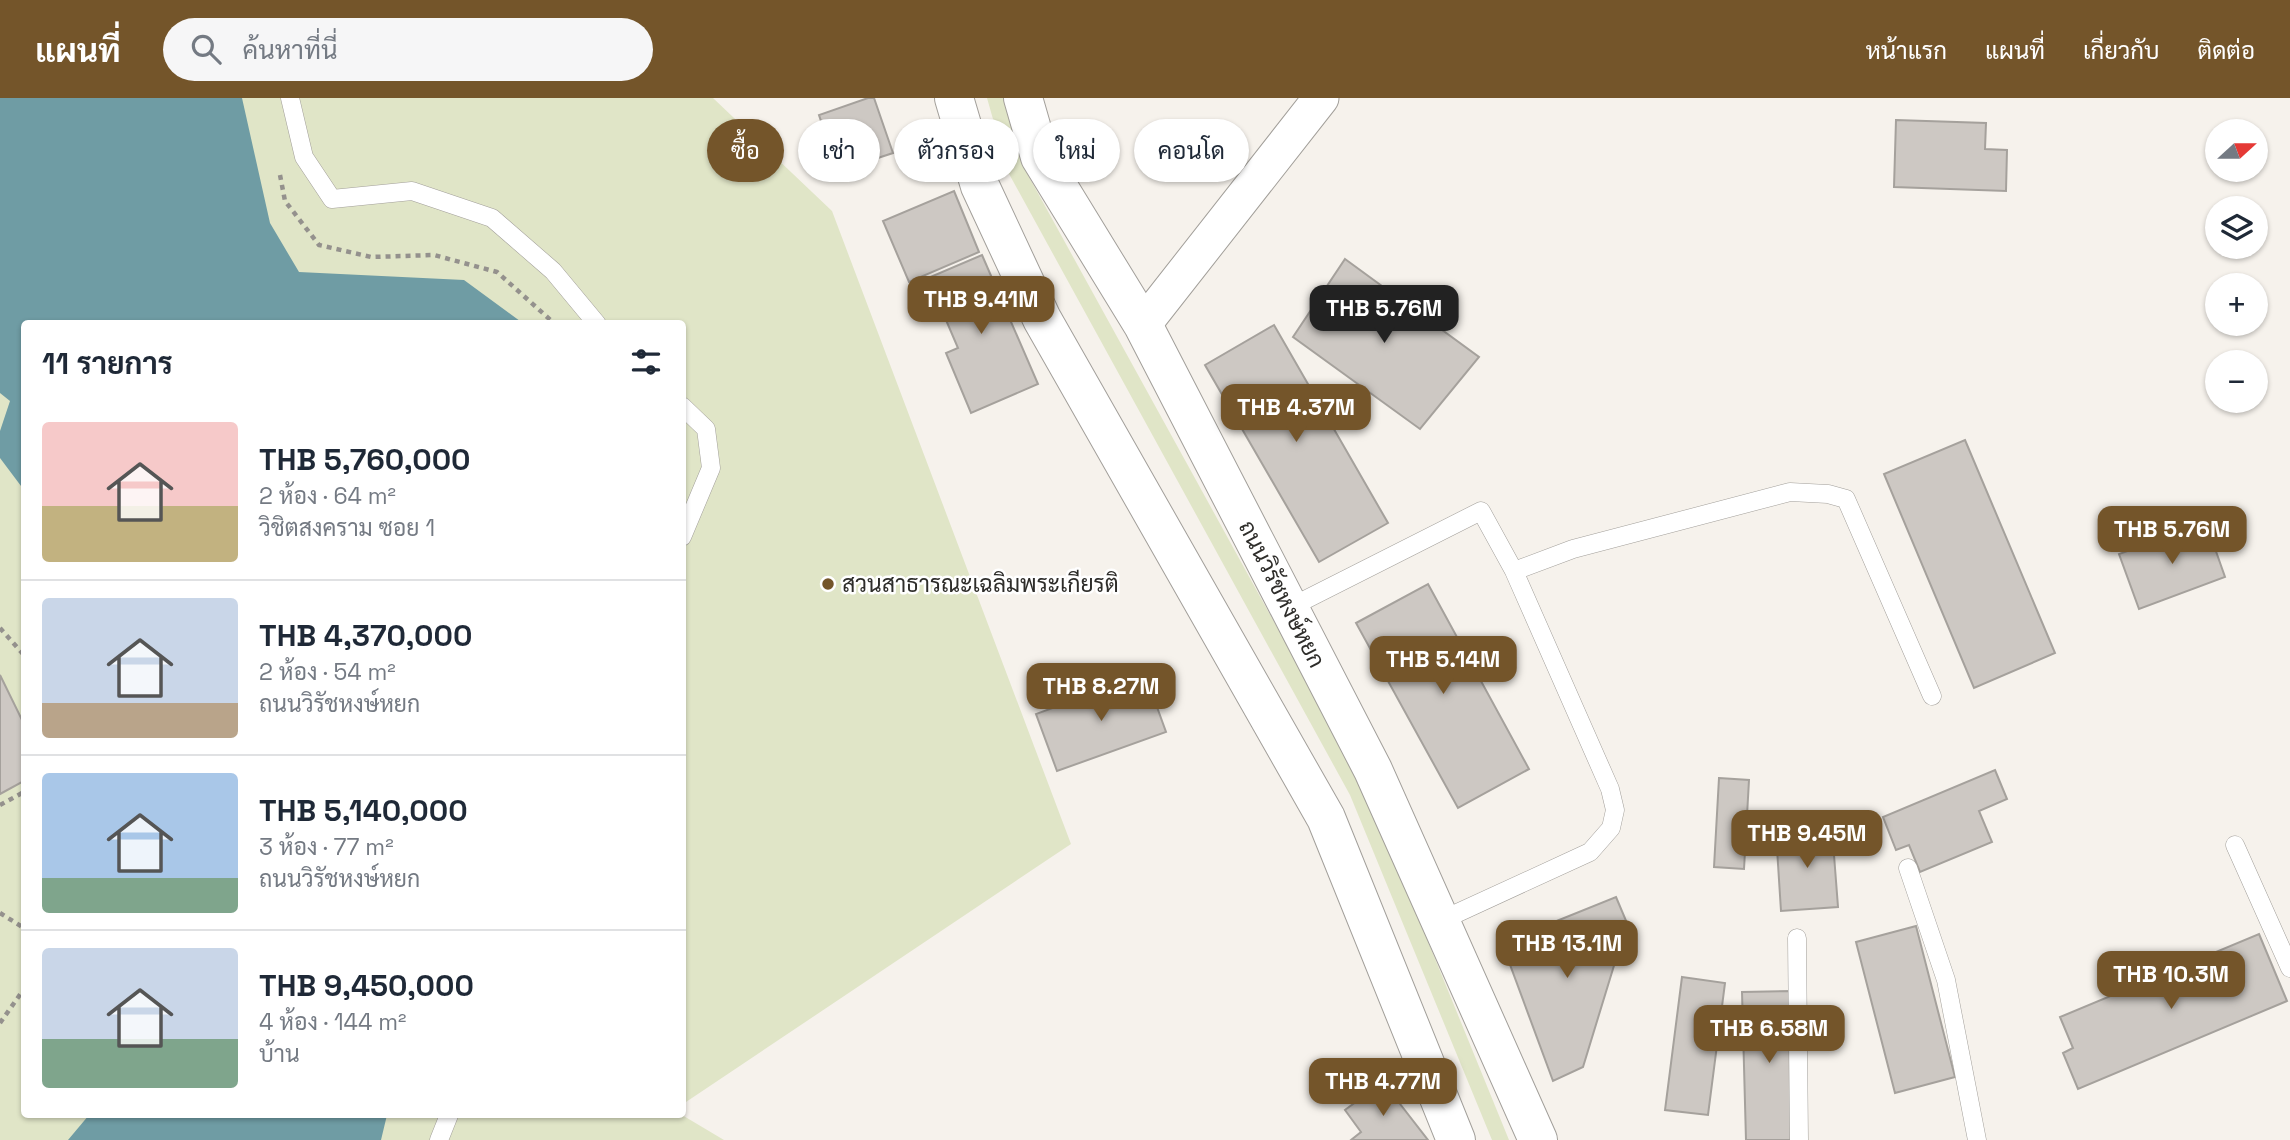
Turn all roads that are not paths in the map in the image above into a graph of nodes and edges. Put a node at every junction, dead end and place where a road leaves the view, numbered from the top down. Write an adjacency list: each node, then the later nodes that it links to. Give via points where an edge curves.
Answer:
1 (290, 98): 5 (lane, via 304,157 332,200 412,191 492,218 553,271)
2 (954, 98): 20 (main road, via 980,186 1042,319 1326,818)
3 (1023, 98): 6 (main road, ถนนวิรัชหงษ์หยก, via 1040,157)
4 (1321, 98): 6 (street)
5 (594, 320)
6 (1143, 325): 10 (main road, ถนนวิรัชหงษ์หยก)
7 (686, 410): 8 (lane, via 706,429 711,468)
8 (686, 527)
9 (1514, 571): 10 (lane, via 1481,510); 11 (lane, via 1573,549 1790,492 1846,499); 14 (lane, via 1610,789 1615,810 1611,828 1590,852)
10 (1289, 608): 14 (main road, ถนนวิรัชหงษ์หยก, via 1373,771)
11 (1932, 696)
12 (2235, 845): 16 (lane)
13 (1908, 868): 22 (lane, via 1946,980)
14 (1440, 921): 18 (main road, ถนนวิรัชหงษ์หยก)
15 (1797, 938): 21 (lane)
16 (2290, 968)
17 (448, 1118): 19 (lane)
18 (1543, 1137)
19 (439, 1140)
20 (1457, 1140)
21 (1799, 1140)
22 (1977, 1140)

